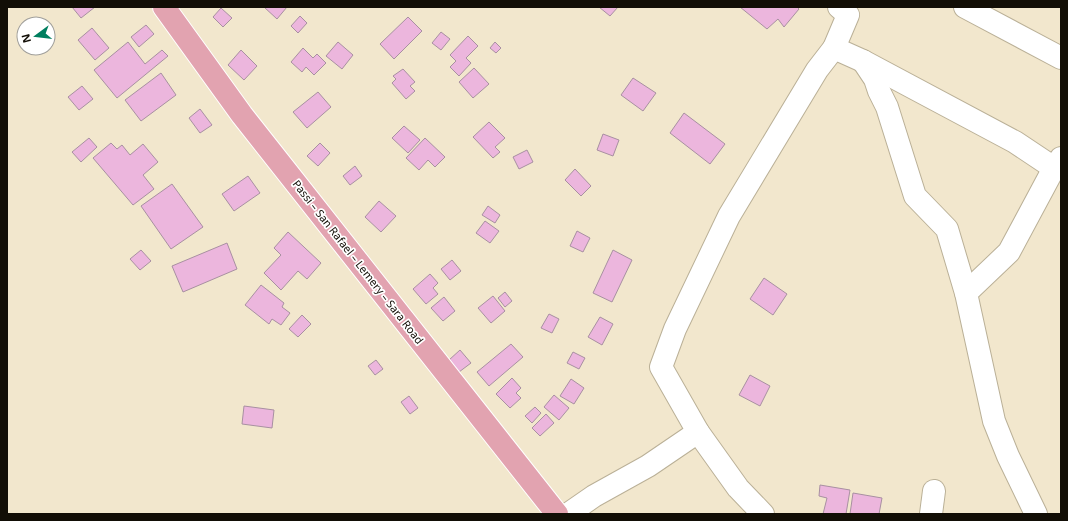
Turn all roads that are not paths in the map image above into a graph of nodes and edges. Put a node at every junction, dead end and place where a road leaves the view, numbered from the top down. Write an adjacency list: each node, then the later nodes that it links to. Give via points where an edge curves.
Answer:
1 (164, 7): 11 (main road, Passi – San Rafael – Lemery – Sara Road, via 242,115)
2 (965, 7): 5 (street)
3 (847, 10): 4 (street)
4 (834, 48): 6 (street); 9 (street, via 729,216 675,329 661,367)
5 (1061, 58)
6 (863, 61): 7 (street); 8 (street, via 875,79 887,107 915,196 947,229)
7 (1058, 163): 8 (street, via 1009,252)
8 (966, 293): 15 (street, via 994,421)
9 (698, 432): 12 (street, via 648,466 594,496); 13 (street, via 738,488)
10 (934, 491): 14 (street)
11 (557, 514)
12 (568, 514)
13 (763, 514)
14 (931, 514)
15 (1036, 514)

